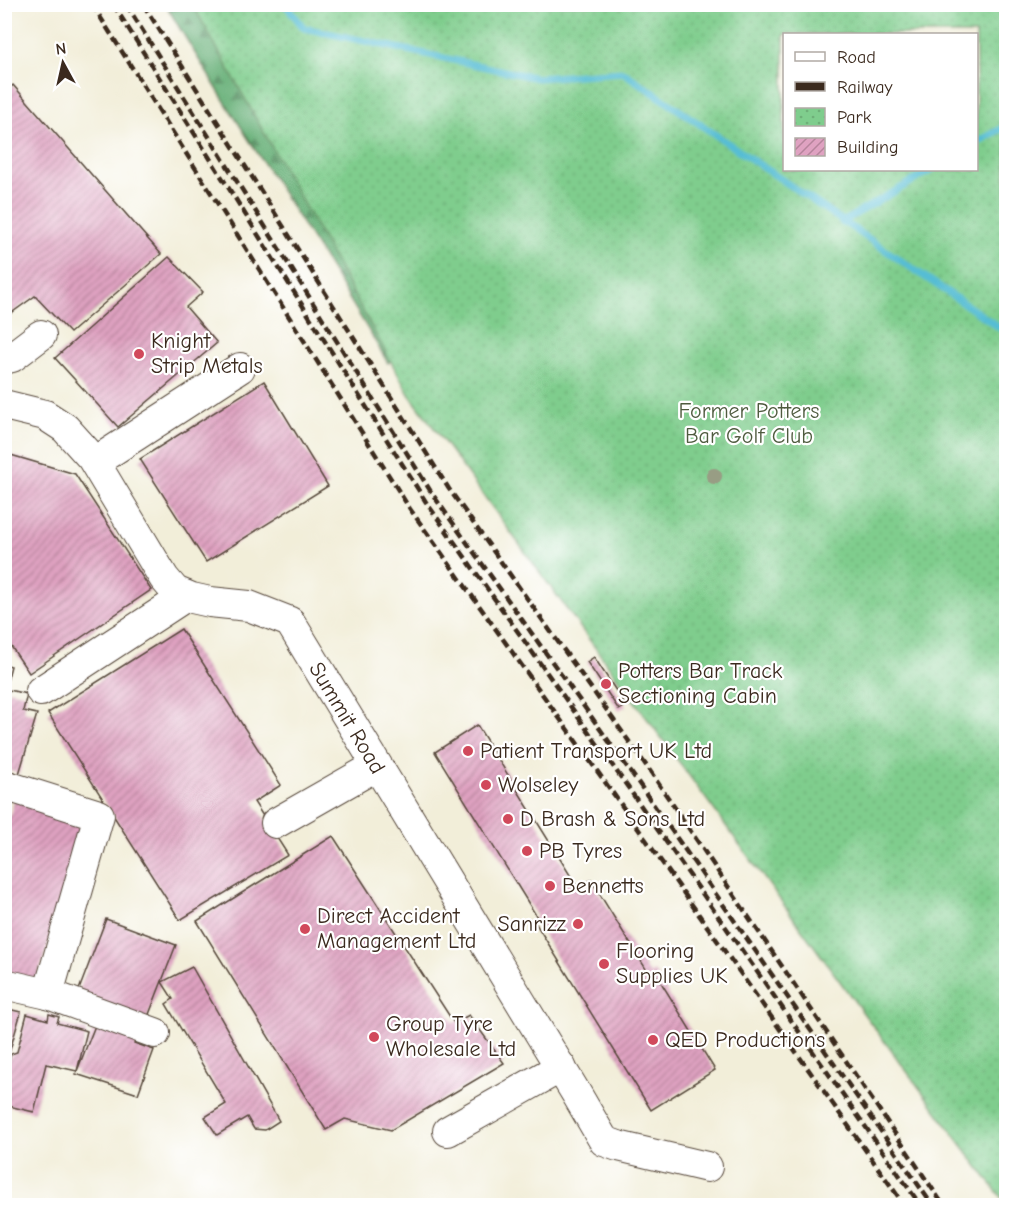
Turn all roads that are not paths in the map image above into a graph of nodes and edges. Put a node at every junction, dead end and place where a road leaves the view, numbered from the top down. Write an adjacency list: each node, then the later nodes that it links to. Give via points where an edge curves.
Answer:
1 (40, 335): 2 (street)
2 (4, 359)
3 (240, 369): 5 (street)
4 (4, 405): 5 (street, Summit Road, via 45,415 65,428)
5 (95, 462): 6 (street, Summit Road, via 164,578 175,591)
6 (186, 596): 7 (street); 8 (street, Summit Road, via 249,606 290,622)
7 (41, 691)
8 (376, 766): 10 (street); 14 (street, Summit Road)
9 (5, 788): 12 (street, via 99,815)
10 (276, 823)
11 (4, 984): 12 (street)
12 (48, 994): 13 (street)
13 (155, 1033)
14 (561, 1067): 15 (street); 16 (street, Summit Road, via 604,1141)
15 (448, 1131)
16 (707, 1167)

